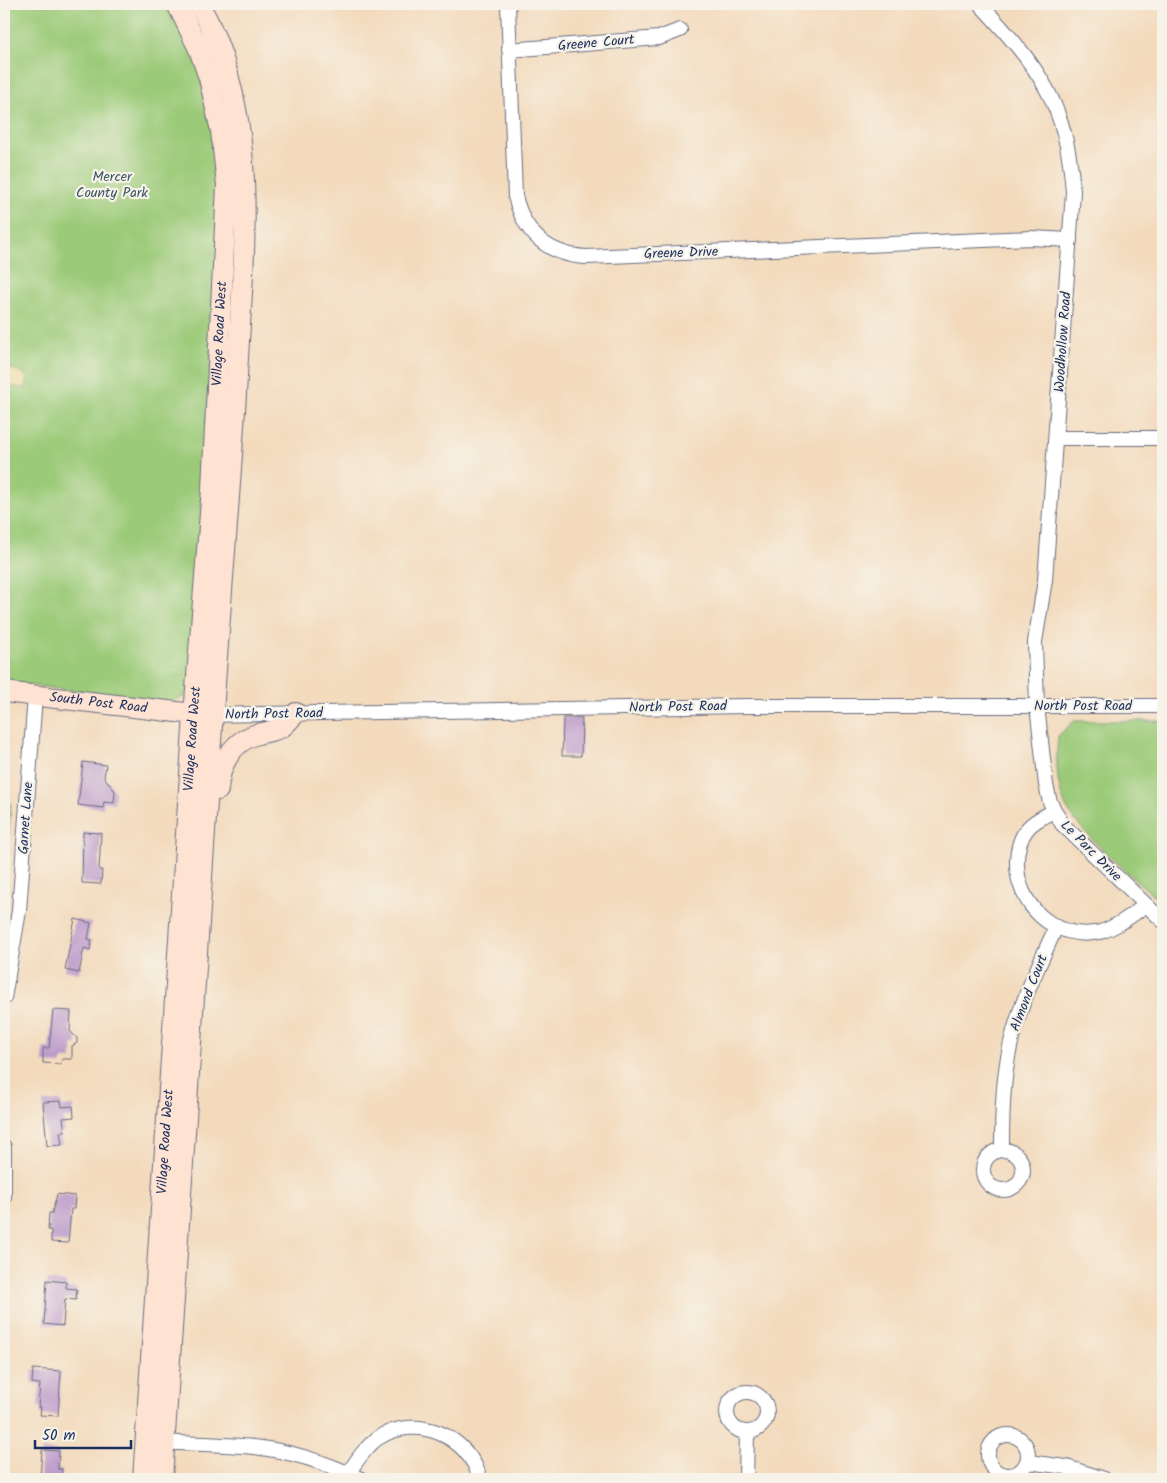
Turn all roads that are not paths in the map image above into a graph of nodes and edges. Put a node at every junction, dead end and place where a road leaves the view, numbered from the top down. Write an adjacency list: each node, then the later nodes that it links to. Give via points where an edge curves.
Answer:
1 (178, 4): 15 (main road, Village Road West, via 209,78 221,131 227,185)
2 (199, 4): 15 (main road, Village Road West, via 227,73 239,128 246,184 231,489)
3 (508, 4): 6 (street, Greene Drive)
4 (980, 4): 7 (street, Woodhollow Road, via 1034,67 1057,110 1071,164)
5 (680, 30): 6 (street, Greene Court, via 659,38)
6 (509, 50): 7 (street, Greene Drive, via 515,196 525,224 542,244 556,251 586,257 1031,238)
7 (1070, 240): 8 (street, Woodhollow Road)
8 (1056, 438): 9 (street); 12 (street, Woodhollow Road, via 1045,580 1035,642)
9 (1163, 438)
10 (4, 692): 11 (main road, South Post Road)
11 (35, 696): 15 (main road, South Post Road); 20 (street, Garnet Lane, via 19,911)
12 (1037, 706): 13 (street, North Post Road); 14 (street, North Post Road, via 748,706); 16 (street, Le Parc Drive, via 1046,785)
13 (1163, 706)
14 (296, 713): 15 (street, North Post Road); 21 (main road, via 281,728 250,736 237,746 225,761 218,779 201,1061)
15 (203, 714): 21 (main road, Village Road West); 26 (main road, Village Road West)
16 (1054, 811): 17 (street, Le Parc Drive, via 1069,832); 19 (street, via 1027,829 1017,854 1016,870 1031,907)
17 (1146, 905): 18 (street, Le Parc Drive); 19 (street, via 1114,927 1099,932 1084,933)
18 (1163, 921)
19 (1056, 927): 23 (street, Almond Court, via 1024,998 1014,1032 1002,1102)
20 (4, 998)
21 (187, 1106): 26 (main road, Village Road West)
22 (4, 1147): 24 (street)
23 (1002, 1149)
24 (4, 1198)
25 (747, 1433): 32 (street)
26 (155, 1442): 28 (street, via 262,1448 320,1462); 29 (main road, Village Road West); 30 (main road, Village Road West)
27 (1028, 1462): 33 (street, via 1066,1467)
28 (355, 1476): 31 (street, via 367,1447 379,1438 408,1428 423,1428 450,1438 461,1446 471,1458)
29 (143, 1479)
30 (162, 1479)
31 (480, 1479)
32 (746, 1479)
33 (1104, 1479)

